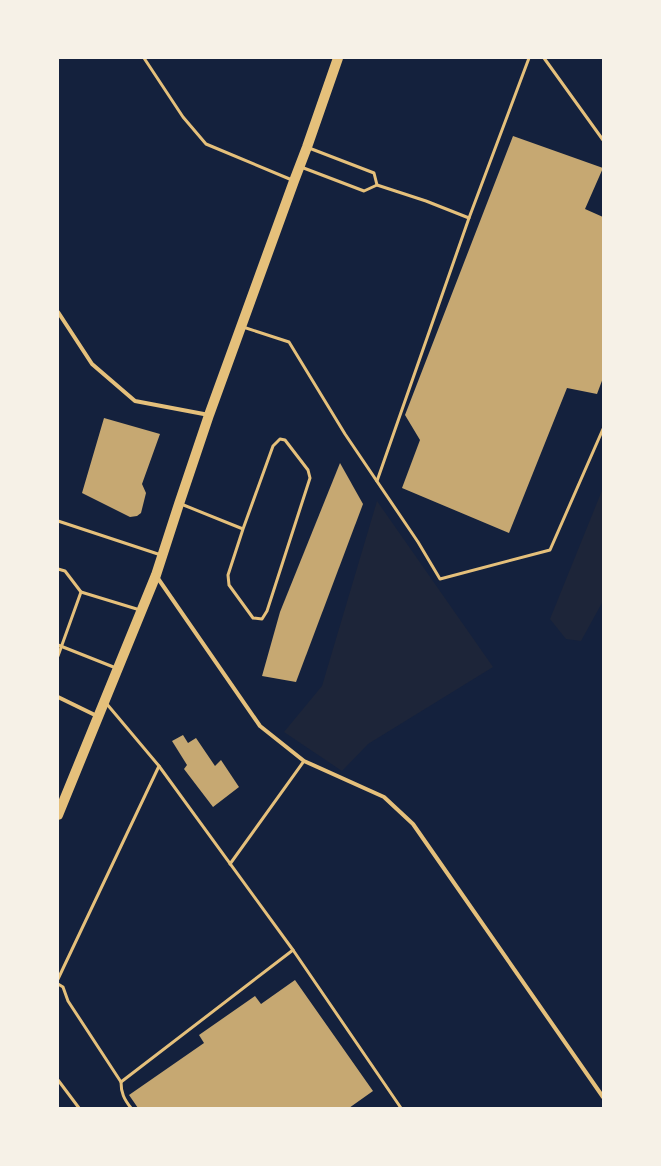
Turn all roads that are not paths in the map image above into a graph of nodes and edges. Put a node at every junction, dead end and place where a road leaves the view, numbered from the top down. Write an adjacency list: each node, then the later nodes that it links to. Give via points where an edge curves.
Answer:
1 (144, 58): 8 (lane, via 182,117 206,144)
2 (338, 58): 6 (main road)
3 (529, 58): 10 (lane)
4 (544, 58): 5 (lane)
5 (603, 140)
6 (307, 147): 7 (main road); 9 (lane, via 374,173)
7 (299, 166): 8 (main road); 9 (lane, via 364,192)
8 (294, 181): 12 (main road)
9 (377, 185): 10 (lane)
10 (469, 218): 15 (lane)
11 (58, 312): 13 (street, via 92,364 135,401)
12 (241, 326): 13 (main road); 15 (lane, via 289,342)
13 (209, 415): 16 (main road)
14 (603, 429): 15 (lane, via 550,550 440,579)
15 (377, 481)
16 (179, 504): 18 (lane); 19 (main road)
17 (58, 521): 19 (lane)
18 (243, 528): 18 (lane, via 228,575 229,586 253,618 262,619 267,611 310,478 308,470 285,440 280,439 273,446)
19 (163, 555): 21 (main road)
20 (58, 569): 22 (lane, via 65,571)
21 (156, 575): 23 (main road); 30 (street, via 260,726)
22 (81, 592): 23 (lane); 24 (lane)
23 (142, 610): 26 (main road)
24 (60, 646): 25 (lane); 26 (lane)
25 (58, 656)
26 (118, 669): 28 (main road)
27 (58, 697): 29 (street)
28 (105, 702): 29 (main road); 31 (lane)
29 (99, 717): 32 (main road)
30 (304, 761): 34 (lane); 40 (street, via 384,797 413,824)
31 (159, 766): 34 (lane); 36 (lane)
32 (61, 798): 33 (main road)
33 (58, 815)
34 (230, 864): 35 (lane)
35 (293, 950): 39 (lane); 43 (lane)
36 (58, 979)
37 (58, 984): 39 (lane, via 63,987 68,1001)
38 (58, 1080): 41 (lane)
39 (121, 1082): 42 (lane, via 122,1094)
40 (603, 1097)
41 (79, 1108)
42 (131, 1108)
43 (401, 1108)

